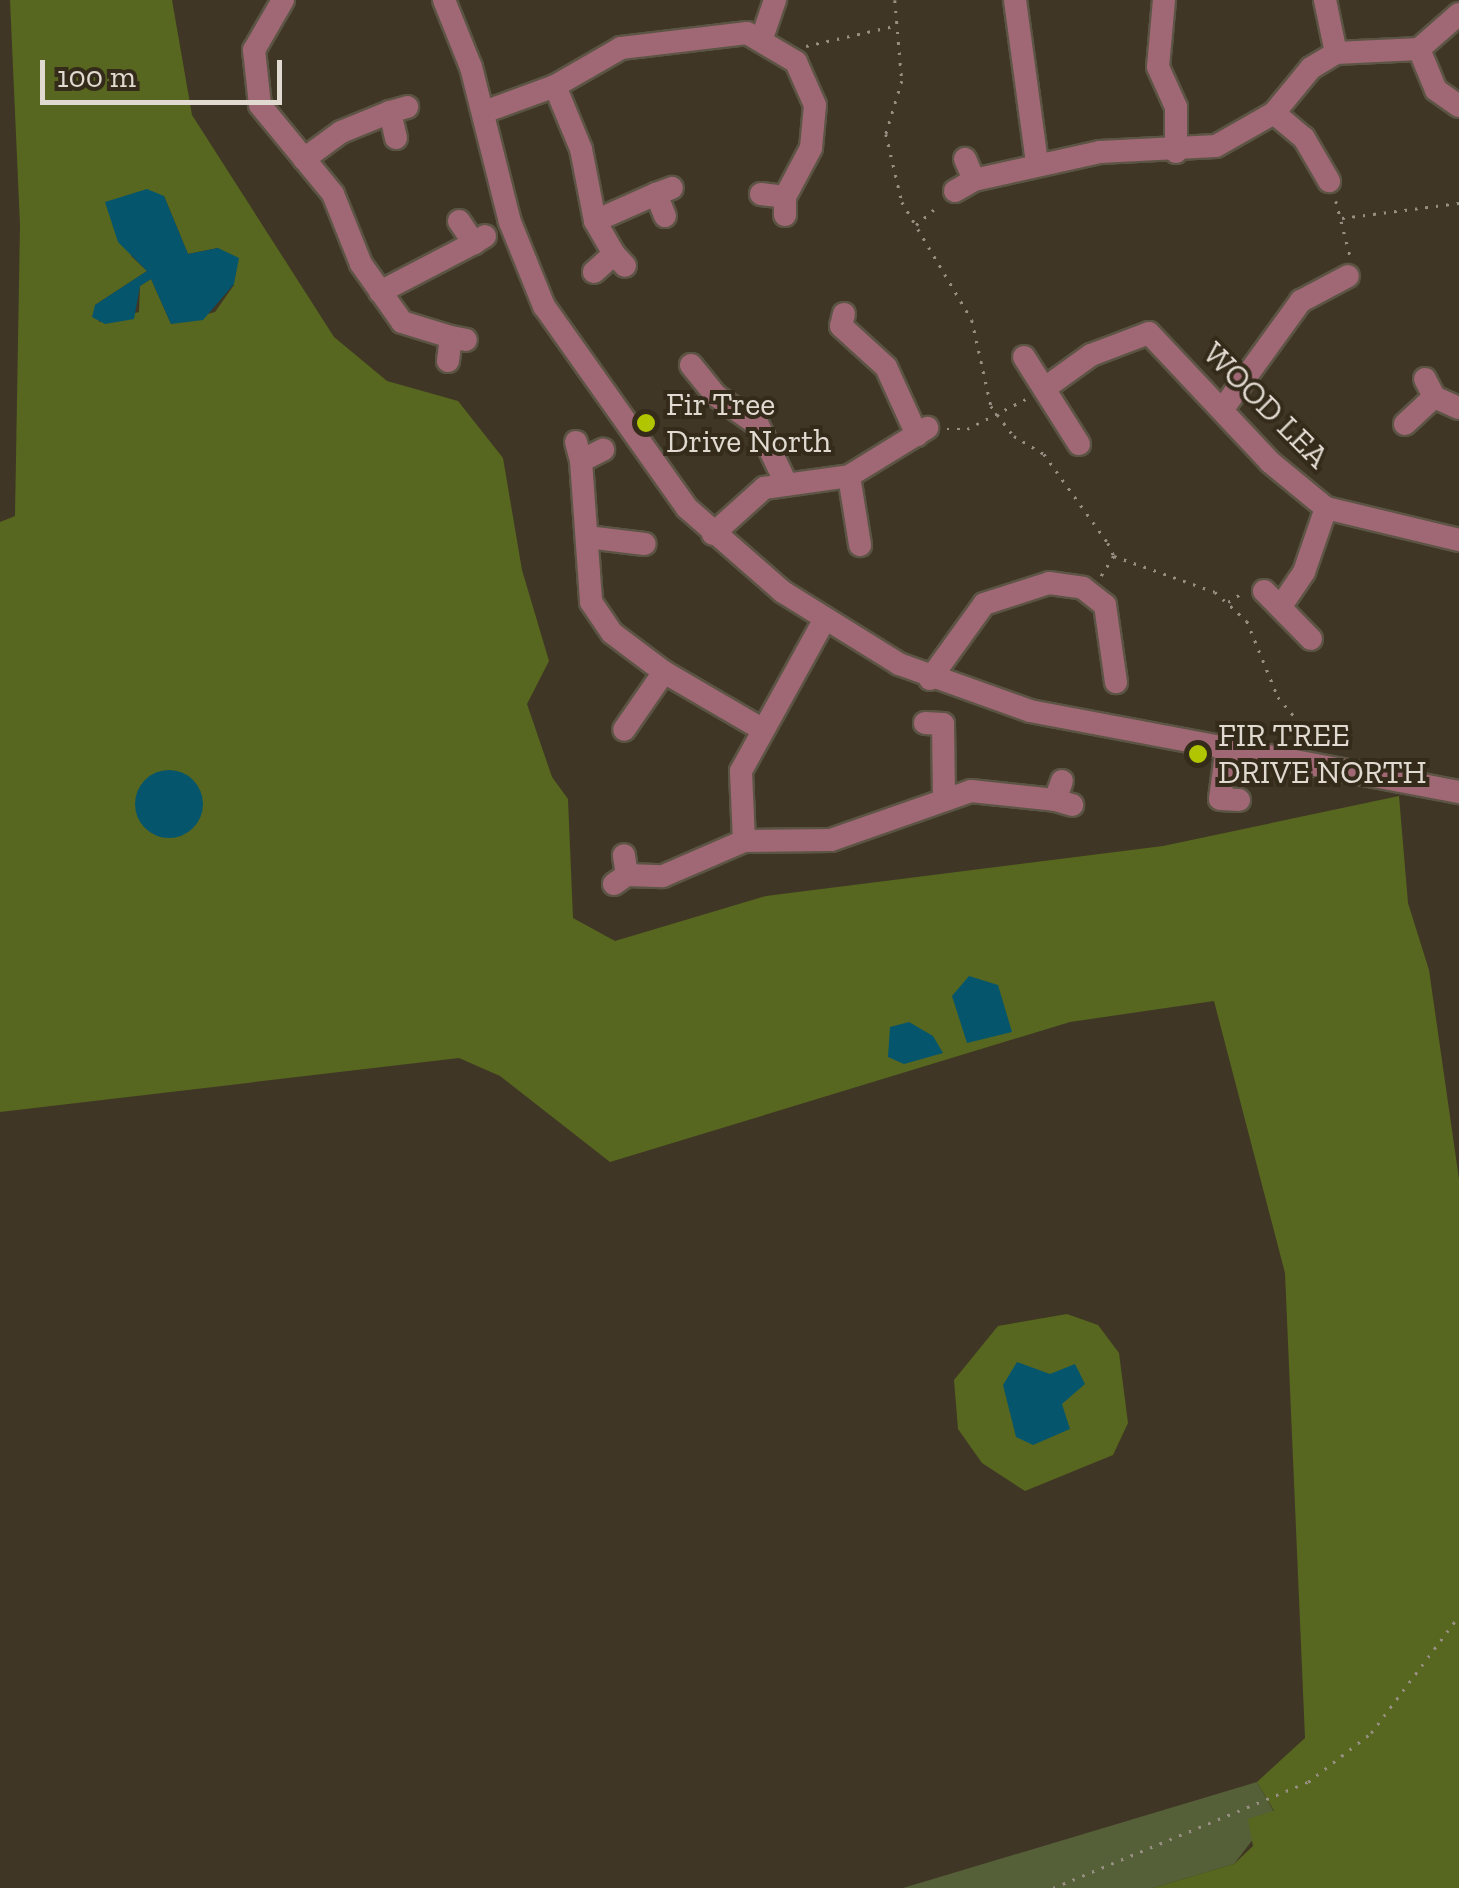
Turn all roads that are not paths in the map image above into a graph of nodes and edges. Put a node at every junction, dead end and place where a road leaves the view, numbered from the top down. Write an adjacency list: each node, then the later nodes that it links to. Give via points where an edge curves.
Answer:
1 (283, 0): 17 (street, via 260,33 254,88 270,123)
2 (444, 0): 13 (street)
3 (775, 0): 8 (street)
4 (1016, 0): 18 (street)
5 (1325, 0): 10 (street)
6 (1157, 6): 16 (street, via 1158,67 1176,107)
7 (1459, 14): 9 (street)
8 (762, 38): 11 (street, via 668,36 621,48); 21 (street, via 785,51 805,76 817,120)
9 (1419, 49): 10 (street); 12 (street, via 1436,90)
10 (1336, 53): 14 (street, via 1310,68)
11 (556, 86): 13 (street); 24 (street, via 582,149)
12 (1459, 106)
13 (484, 112): 41 (street, via 510,222 544,306 626,431)
14 (1274, 113): 16 (street, via 1216,146); 19 (street, via 1304,138)
15 (396, 138): 17 (street, via 398,110 340,132)
16 (1176, 152): 18 (street)
17 (304, 159): 27 (street, via 333,194)
18 (1037, 162): 20 (street)
19 (1315, 171)
20 (965, 177)
21 (777, 202)
22 (665, 216): 24 (street, via 664,191)
23 (459, 221): 27 (street, via 479,240)
24 (595, 221): 25 (street, via 620,260)
25 (594, 272)
26 (1348, 276): 34 (street, via 1295,291)
27 (380, 292): 29 (street, via 410,328)
28 (836, 326): 38 (street, via 886,366 922,432)
29 (455, 346)
30 (1024, 356): 32 (street)
31 (689, 364): 39 (street, via 714,395 758,426)
32 (1045, 388): 34 (street, WOOD LEA, via 1091,355 1149,333); 36 (street)
33 (1459, 408): 35 (street, via 1430,388)
34 (1222, 410): 40 (street, WOOD LEA)
35 (1405, 424)
36 (1078, 444)
37 (602, 450): 42 (street, via 578,452)
38 (850, 476): 39 (street); 45 (street)
39 (785, 481): 41 (street, via 750,496)
40 (1326, 508): 43 (street, WOOD LEA); 47 (street, via 1304,572 1273,598)
41 (712, 534): 46 (street)
42 (587, 537): 44 (street); 48 (street, via 585,584 601,619)
43 (1459, 540)
44 (651, 547)
45 (861, 549)
46 (825, 619): 49 (street); 52 (street)
47 (1311, 639)
48 (664, 672): 52 (street); 53 (street)
49 (930, 679): 50 (street, via 962,624 996,596 1049,583 1092,593 1114,625); 54 (street, via 1057,718)
50 (1115, 687)
51 (925, 724): 56 (street, via 943,724)
52 (760, 728): 59 (street, via 737,794)
53 (620, 733)
54 (1227, 748): 55 (street); 58 (street)
55 (1459, 792)
56 (944, 796): 57 (street, via 990,790); 59 (street, via 831,840)
57 (1063, 796)
58 (1227, 805)
59 (744, 841): 60 (street, via 663,876)
60 (622, 871)

